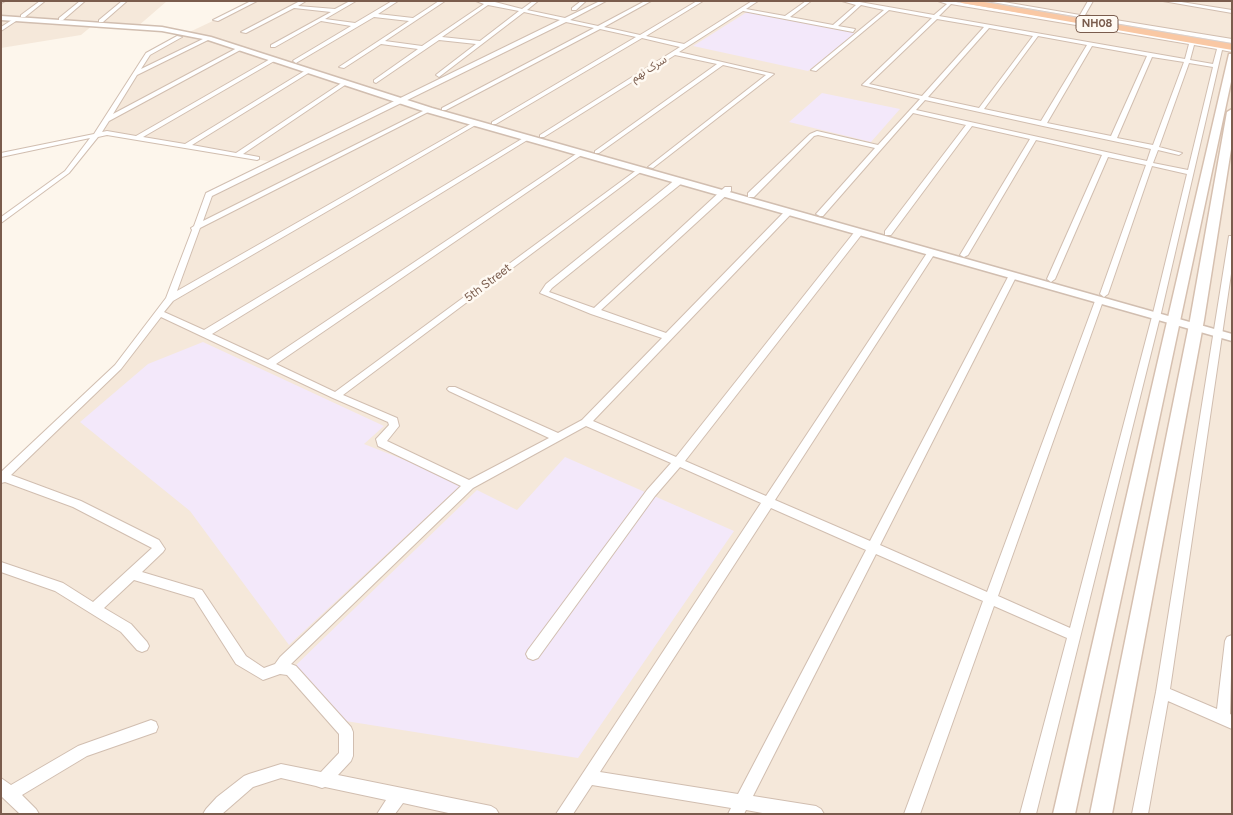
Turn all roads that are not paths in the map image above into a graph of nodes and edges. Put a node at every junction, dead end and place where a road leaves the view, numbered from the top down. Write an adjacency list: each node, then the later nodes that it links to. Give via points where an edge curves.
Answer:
1 (43, 1): 42 (street)
2 (84, 1): 43 (street)
3 (125, 1): 49 (street)
4 (255, 1): 45 (street)
5 (304, 1): 29 (street)
6 (354, 1): 34 (street)
7 (396, 1): 38 (street)
8 (443, 1): 47 (street)
9 (478, 1): 25 (street)
10 (536, 1): 35 (street)
11 (584, 1): 31 (street)
12 (604, 1): 48 (street)
13 (649, 1): 51 (street)
14 (701, 1): 59 (street)
15 (756, 1): 33 (street, سرک نهم)
16 (809, 1): 44 (street)
17 (844, 1): 27 (street)
18 (940, 1): 26 (street)
19 (962, 1): 68 (highway, NH08)
20 (973, 1): 68 (highway, NH08)
21 (988, 1): 30 (street)
22 (1039, 1): 30 (street)
23 (1092, 1): 39 (street)
24 (1165, 1): 28 (street)
25 (488, 2): 35 (street); 61 (street)
26 (950, 3): 40 (street); 64 (street)
27 (860, 4): 32 (street); 52 (street)
28 (1200, 4): 36 (street)
29 (294, 7): 34 (street); 56 (street)
30 (1033, 8): 39 (street)
31 (574, 9)
32 (888, 9): 40 (street); 80 (street)
33 (743, 10): 44 (street); 67 (street, سرک نهم)
34 (336, 11): 46 (street)
35 (523, 11): 48 (street); 63 (street)
36 (1232, 12)
37 (1, 14): 42 (street)
38 (373, 15): 47 (street); 50 (street)
39 (1082, 16): 68 (street)
40 (935, 17): 53 (street); 86 (street, via 865,85)
41 (1, 18): 42 (street)
42 (20, 18): 43 (street); 54 (street); 60 (street, via 162,29)
43 (61, 18): 49 (street)
44 (786, 18): 52 (street)
45 (216, 20)
46 (320, 20): 50 (street); 66 (street)
47 (414, 20): 62 (street)
48 (566, 20): 51 (street); 87 (street)
49 (101, 21): 75 (street, via 196,30)
50 (357, 25): 75 (street)
51 (599, 27): 59 (street); 88 (street)
52 (833, 27): 55 (street)
53 (987, 27): 57 (street); 86 (street)
54 (1, 30)
55 (853, 30)
56 (244, 32)
57 (1036, 36): 65 (street); 90 (street)
58 (179, 37): 82 (street, via 148,54)
59 (641, 37): 67 (street); 94 (street)
60 (209, 38): 69 (street); 82 (street)
61 (438, 38): 63 (street); 70 (street)
62 (380, 42): 70 (street); 79 (street)
63 (481, 43): 83 (street)
64 (1192, 44): 71 (street); 76 (street)
65 (1090, 45): 73 (street); 97 (street)
66 (272, 46)
67 (685, 46): 72 (street, سرک نهم)
68 (1232, 46): 71 (street)
69 (241, 48): 74 (street); 93 (street)
70 (422, 48): 84 (street)
71 (1226, 52): 78 (street); 137 (main road)
72 (675, 53): 77 (street); 99 (street, سرک نهم)
73 (1150, 56): 76 (street); 103 (street)
74 (274, 59): 81 (street); 100 (street)
75 (296, 61): 87 (street)
76 (1188, 62): 78 (street); 106 (street)
77 (722, 63): 108 (street); 115 (street, via 771,74)
78 (1215, 66): 117 (street)
79 (342, 67)
80 (814, 70)
81 (308, 71): 85 (street); 104 (street)
82 (135, 74): 93 (street)
83 (439, 75)
84 (376, 81)
85 (345, 84): 87 (street); 112 (street)
86 (923, 98): 90 (street); 91 (street)
87 (403, 99): 88 (street); 89 (street); 124 (street, via 209,195)
88 (444, 109): 94 (street)
89 (429, 110): 95 (street); 124 (street)
90 (980, 110): 97 (street)
91 (912, 111): 96 (street); 105 (street)
92 (1232, 112): 138 (main road)
93 (105, 120): 98 (street)
94 (494, 122): 99 (street)
95 (476, 123): 101 (street); 133 (street)
96 (970, 124): 102 (street); 126 (street)
97 (1043, 124): 103 (street)
98 (98, 133): 100 (street); 111 (street); 123 (street, via 67,172)
99 (542, 136): 108 (street)
100 (137, 138): 104 (street)
101 (527, 138): 107 (street); 141 (street)
102 (1034, 138): 110 (street); 129 (street)
103 (1113, 139): 106 (street)
104 (186, 146): 112 (street)
105 (880, 147): 120 (street, via 816,133); 122 (street)
106 (1155, 148): 109 (street); 114 (street)
107 (581, 152): 116 (street); 144 (street)
108 (597, 152): 115 (street)
109 (1179, 153)
110 (1106, 154): 114 (street); 131 (street)
111 (1, 155)
112 (237, 155): 113 (street)
113 (257, 158)
114 (1149, 164): 117 (street); 132 (street)
115 (651, 167): 119 (street)
116 (640, 170): 118 (street); 146 (street, 5th Street)
117 (1191, 173): 136 (street)
118 (679, 181): 119 (street); 134 (street, via 544,293)
119 (726, 191): 120 (street); 121 (street); 134 (street)
120 (752, 195): 122 (street)
121 (789, 212): 125 (street); 142 (street)
122 (820, 214): 126 (street)
123 (1, 221)
124 (195, 228): 133 (street)
125 (859, 232): 128 (street); 149 (street)
126 (888, 234): 129 (street)
127 (1232, 238): 139 (street)
128 (931, 253): 130 (street); 152 (street)
129 (964, 255): 131 (street)
130 (1012, 276): 132 (street); 153 (street)
131 (1051, 279): 132 (street)
132 (1102, 298): 136 (street); 156 (street)
133 (170, 299): 135 (street)
134 (594, 312): 142 (street)
135 (160, 313): 141 (street); 150 (street, via 118,367)
136 (1156, 313): 137 (street); 158 (street)
137 (1174, 318): 138 (street); 179 (main road)
138 (1196, 324): 139 (street); 180 (main road)
139 (1217, 330): 140 (street); 143 (street); 163 (street)
140 (1232, 330)
141 (205, 334): 144 (street)
142 (668, 337): 147 (street)
143 (1232, 338)
144 (269, 364): 146 (street)
145 (452, 389): 148 (street)
146 (336, 396): 151 (street, via 393,420 394,426 380,439 382,443)
147 (586, 422): 148 (street); 149 (street)
148 (559, 438): 151 (street)
149 (678, 462): 152 (street); 161 (street, via 651,493)
150 (2, 478): 155 (street, via 77,504 155,543 159,549)
151 (469, 485): 162 (street)
152 (768, 501): 153 (street); 166 (street)
153 (873, 547): 156 (street); 170 (street)
154 (1, 567): 157 (street, via 59,588)
155 (132, 574): 157 (street); 162 (street, via 198,594 240,660 263,674)
156 (990, 598): 158 (street); 177 (street)
157 (94, 609): 160 (street, via 126,628)
158 (1073, 635): 178 (street)
159 (1232, 641): 164 (street)
160 (142, 646)
161 (533, 654)
162 (280, 668): 167 (street, via 291,670 346,732 346,756)
163 (1163, 692): 164 (street); 181 (street)
164 (1227, 720)
165 (151, 727): 168 (street, via 83,750)
166 (588, 777): 170 (street); 175 (street)
167 (322, 781): 169 (street); 172 (street, via 281,771 248,781)
168 (6, 789): 171 (street)
169 (399, 796): 173 (street); 174 (street)
170 (739, 808): 176 (street)
171 (31, 814)
172 (211, 814)
173 (385, 814)
174 (491, 814)
175 (564, 814)
176 (816, 814)
177 (912, 814)
178 (1028, 814)
179 (1064, 814)
180 (1101, 814)
181 (1140, 814)

